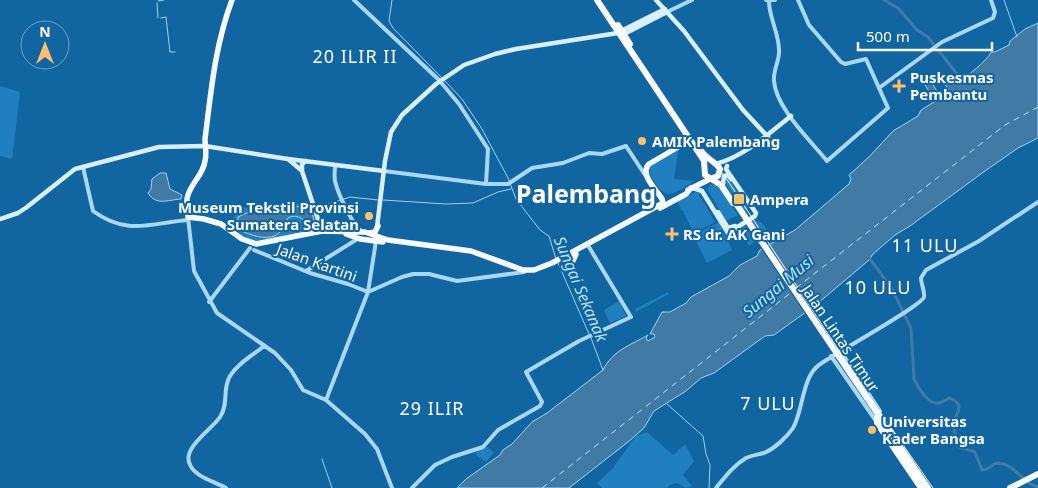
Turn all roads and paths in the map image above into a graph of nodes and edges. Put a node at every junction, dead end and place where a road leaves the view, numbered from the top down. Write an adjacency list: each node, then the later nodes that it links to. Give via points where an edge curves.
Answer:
1 (234, 0): 18 (main road, via 220,52)
2 (353, 0): 13 (street)
3 (596, 0): 12 (highway)
4 (601, 0): 12 (highway)
5 (656, 0): 11 (main road)
6 (692, 0): 11 (street)
7 (768, 0): 8 (street); 15 (street, via 780,52 774,70 775,86)
8 (775, 0)
9 (798, 0): 14 (street, via 809,25 842,63 866,59)
10 (991, 0): 14 (street, via 993,18 936,46)
11 (668, 10): 12 (main road); 16 (main road, via 743,110)
12 (620, 32): 13 (main road, via 495,54 464,65); 17 (highway); 19 (highway)
13 (440, 80): 28 (main road, via 396,122 389,140); 33 (street, via 488,149)
14 (879, 88): 15 (street, via 888,108 827,161)
15 (791, 117): 16 (main road)
16 (767, 136): 23 (main road, via 745,156)
17 (690, 140): 26 (highway, via 703,159); 30 (main road, via 649,164)
18 (206, 148): 20 (main road); 25 (main road, via 160,147); 43 (main road, via 203,170 186,200)
19 (707, 158): 22 (highway); 26 (main road)
20 (288, 159): 21 (main road); 27 (main road)
21 (306, 161): 24 (main road); 27 (main road, via 302,164)
22 (715, 163): 23 (main road); 26 (highway, via 708,164); 29 (highway)
23 (729, 163): 29 (main road); 31 (main road, via 726,169)
24 (335, 165): 28 (main road); 47 (street, via 334,180)
25 (83, 167): 42 (main road, via 71,171 18,213); 43 (street, via 93,211 108,222 135,226)
26 (704, 170): 32 (highway); 35 (main road)
27 (302, 171): 45 (main road)
28 (384, 171): 33 (street); 44 (main road)
29 (720, 171): 32 (highway, via 716,178); 34 (highway, Jalan Lintas Timur)
30 (645, 175): 33 (street, via 626,146 532,168 508,184); 36 (main road)
31 (729, 175): 34 (main road, via 723,176); 41 (main road, via 753,214 728,229); 41 (main road, via 756,212 755,216 728,233)
32 (710, 179): 35 (main road); 40 (highway, Jalan Lintas Timur, via 721,185)
33 (486, 184)
34 (723, 184): 40 (highway, Jalan Lintas Timur)
35 (697, 185): 36 (main road, via 672,198); 37 (main road); 41 (main road); 41 (main road, via 704,190)
36 (659, 194): 39 (main road)
37 (674, 201): 39 (main road); 50 (main road)
38 (1038, 202): 62 (street, via 931,268 921,278 923,299 876,332)
39 (662, 203): 50 (main road)
40 (734, 203): 65 (highway, Jalan Lintas Timur, bridge)
41 (716, 210)
42 (0, 219)
43 (188, 219): 48 (main road, via 221,224); 60 (street, via 192,264)
44 (378, 226): 46 (main road, via 375,232); 49 (main road)
45 (322, 230): 47 (main road); 51 (main road)
46 (367, 233): 47 (main road); 49 (main road)
47 (356, 234): 49 (main road); 56 (street)
48 (242, 239): 51 (street); 51 (main road, via 253,244)
49 (376, 239): 55 (main road, via 471,251); 57 (street)
50 (589, 245): 52 (main road); 54 (main road); 71 (street, via 631,317 585,338 526,372 542,405 497,431 483,447 435,465)
51 (253, 249): 56 (street, Jalan Kartini); 60 (street)
52 (576, 254): 53 (main road); 54 (main road)
53 (573, 261)
54 (557, 263): 55 (main road, via 531,270); 55 (main road, via 539,272)
55 (510, 269): 58 (street, via 457,281 414,274)
56 (308, 272): 59 (street, Jalan Kartini)
57 (370, 280): 58 (street); 59 (street)
58 (380, 287): 59 (street)
59 (368, 292): 64 (street)
60 (209, 302): 61 (street, via 221,316)
61 (264, 346): 64 (street, via 286,363 303,390); 69 (street, via 230,376 223,412 188,455 193,470)
62 (840, 350): 63 (street); 65 (street)
63 (832, 356): 65 (street); 72 (street, via 816,367 810,376 793,428 768,450 739,463)
64 (326, 400): 70 (street, via 374,444)
65 (880, 419): 66 (highway, Jalan Lintas Timur)
66 (903, 454): 73 (highway); 74 (highway); 75 (highway)
67 (1038, 475): 68 (highway)
68 (1027, 480): 76 (highway); 77 (highway)
69 (226, 488)
70 (392, 488)
71 (412, 488)
72 (716, 488)
73 (921, 488)
74 (926, 488)
75 (932, 488)
76 (1010, 488)
77 (1015, 488)

